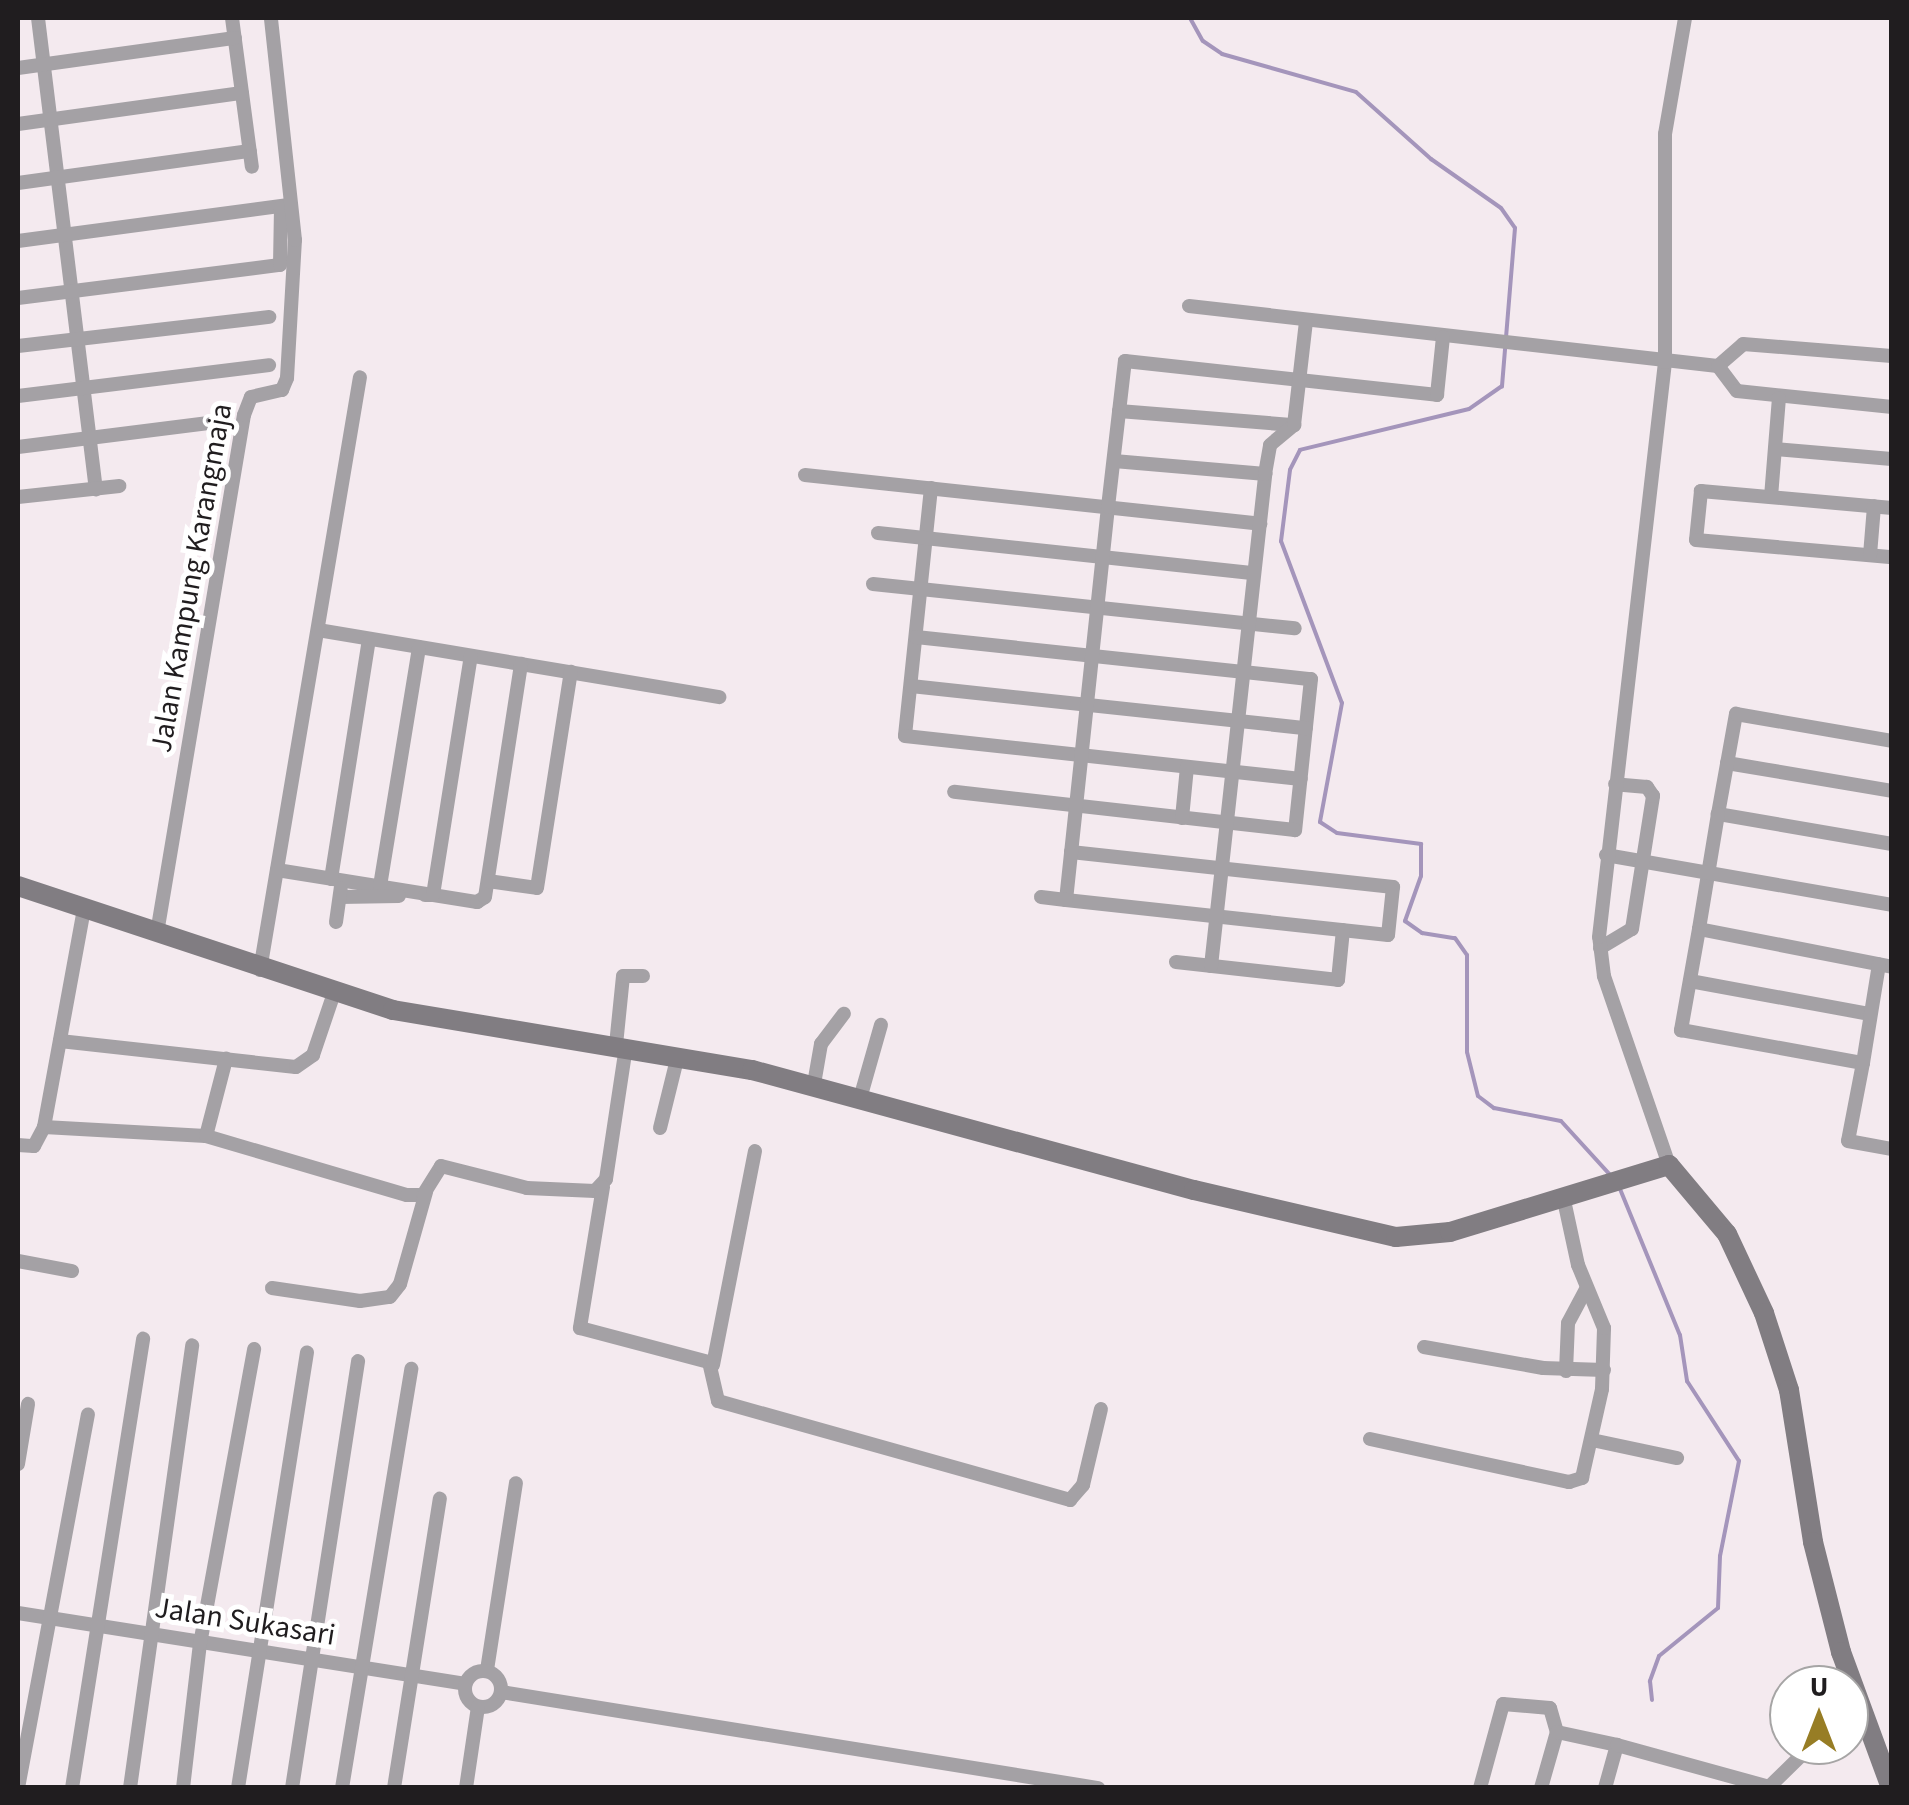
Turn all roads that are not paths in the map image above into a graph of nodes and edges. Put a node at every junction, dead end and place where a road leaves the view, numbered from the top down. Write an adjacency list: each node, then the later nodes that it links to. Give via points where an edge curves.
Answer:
1 (38, 18): 6 (street)
2 (232, 18): 5 (street)
3 (270, 18): 15 (street, Jalan Kampung Karangmaja)
4 (1685, 18): 27 (street, via 1664,134)
5 (235, 38): 6 (street); 8 (street)
6 (43, 65): 7 (street); 9 (street)
7 (18, 68)
8 (242, 94): 9 (street); 11 (street)
9 (50, 120): 10 (street); 13 (street)
10 (18, 124)
11 (250, 151): 12 (street); 13 (street)
12 (252, 168)
13 (58, 178): 14 (street); 16 (street)
14 (18, 182)
15 (286, 206): 16 (street); 18 (street, via 280,266); 114 (street, Jalan Kampung Karangmaja, via 286,384 247,402)
16 (65, 234): 17 (street); 18 (street)
17 (18, 241)
18 (72, 292): 19 (street); 24 (street)
19 (18, 298)
20 (1189, 306): 22 (street)
21 (268, 316): 24 (street)
22 (1306, 321): 23 (street); 31 (street)
23 (1443, 336): 27 (street); 31 (street, via 1437,395)
24 (78, 339): 25 (street); 32 (street)
25 (18, 346)
26 (1892, 356): 29 (street, via 1743,344)
27 (1664, 362): 29 (street); 86 (street)
28 (268, 365): 32 (street)
29 (1708, 365): 34 (street, via 1728,386)
30 (360, 377): 66 (street)
31 (1298, 380): 36 (street, via 1125,361); 38 (street)
32 (84, 388): 33 (street); 39 (street)
33 (18, 396)
34 (1780, 398): 35 (street); 41 (street)
35 (1892, 407)
36 (1119, 411): 38 (street); 43 (street)
37 (224, 421): 39 (street)
38 (1294, 425): 44 (street, via 1270,445)
39 (90, 438): 40 (street); 48 (street)
40 (18, 447)
41 (1775, 449): 42 (street); 49 (street)
42 (1892, 459)
43 (1114, 461): 44 (street); 52 (street)
44 (1265, 474): 54 (street)
45 (805, 475): 47 (street)
46 (119, 486): 48 (street)
47 (932, 488): 52 (street); 56 (street)
48 (96, 489): 50 (street)
49 (1770, 497): 51 (street); 58 (street, via 1701,491 1696,540)
50 (18, 498)
51 (1874, 506): 53 (street); 58 (street)
52 (1108, 508): 54 (street); 57 (street)
53 (1892, 508)
54 (1260, 524): 60 (street)
55 (878, 534): 56 (street)
56 (926, 538): 57 (street); 62 (street)
57 (1103, 556): 60 (street); 63 (street)
58 (1870, 556): 59 (street)
59 (1892, 557)
60 (1254, 573): 64 (street)
61 (873, 584): 62 (street)
62 (921, 588): 63 (street); 67 (street)
63 (1098, 607): 64 (street); 71 (street)
64 (1249, 624): 65 (street); 74 (street)
65 (1295, 628)
66 (318, 630): 68 (street); 98 (street)
67 (916, 637): 71 (street); 75 (street)
68 (370, 639): 69 (street); 100 (street)
69 (420, 647): 70 (street); 103 (street)
70 (472, 656): 72 (street); 104 (street)
71 (1092, 656): 74 (street); 77 (street)
72 (521, 664): 73 (street); 101 (street)
73 (571, 672): 76 (street); 101 (street, via 537,888)
74 (1244, 672): 78 (street); 79 (street, via 1311,679)
75 (911, 686): 77 (street); 81 (street, via 906,736)
76 (719, 697)
77 (1087, 704): 78 (street); 81 (street)
78 (1238, 720): 79 (street); 84 (street)
79 (1306, 728): 85 (street)
80 (1892, 741): 82 (street, via 1736,714)
81 (1082, 755): 83 (street); 89 (street)
82 (1727, 763): 87 (street); 90 (street)
83 (1187, 766): 84 (street); 91 (street)
84 (1232, 772): 85 (street); 92 (street)
85 (1301, 779): 92 (street, via 1295,830)
86 (1615, 784): 95 (street); 96 (street, via 1652,792)
87 (1892, 791)
88 (954, 792): 89 (street)
89 (1076, 806): 91 (street); 94 (street)
90 (1718, 814): 93 (street); 99 (street)
91 (1182, 818): 92 (street)
92 (1228, 822): 97 (street)
93 (1892, 844)
94 (1071, 852): 97 (street); 107 (street)
95 (1606, 855): 96 (street); 115 (street)
96 (1642, 861): 99 (street); 115 (street, via 1632,929)
97 (1222, 868): 110 (street); 113 (street, via 1393,887 1388,935)
98 (277, 870): 100 (street); 119 (street)
99 (1708, 872): 108 (street); 112 (street)
100 (336, 879): 103 (street); 105 (street)
101 (488, 881): 104 (street, via 477,902)
102 (18, 886): 109 (street)
103 (380, 886): 104 (street)
104 (433, 895): 105 (street)
105 (340, 897): 111 (street)
106 (1041, 897): 107 (street)
107 (1066, 900): 110 (street)
108 (1892, 906)
109 (84, 910): 114 (street); 126 (street)
110 (1217, 916): 113 (street); 118 (street)
111 (336, 922)
112 (1698, 929): 117 (street); 121 (street)
113 (1343, 930): 118 (street, via 1338,980)
114 (157, 933): 119 (street)
115 (1600, 948): 139 (street)
116 (1176, 962): 118 (street)
117 (1885, 965): 124 (street)
118 (1212, 966)
119 (260, 970): 122 (street)
120 (643, 976): 127 (street, via 624,976)
121 (1690, 980): 124 (street); 130 (street, via 1681,1030)
122 (334, 993): 127 (street, via 419,1015); 129 (street, via 307,1064)
123 (844, 1014): 131 (street, via 820,1044)
124 (1870, 1014): 130 (street)
125 (881, 1025): 132 (street)
126 (60, 1042): 129 (street); 133 (street)
127 (621, 1046): 128 (street); 140 (street)
128 (678, 1054): 131 (street); 134 (street)
129 (226, 1059): 135 (street)
130 (1862, 1063): 137 (street, via 1848,1141)
131 (814, 1084): 132 (street)
132 (861, 1095): 142 (street, via 1194,1190 1396,1237 1428,1237)
133 (44, 1126): 135 (street); 136 (street, via 36,1144)
134 (660, 1128)
135 (206, 1136): 141 (street, via 380,1190)
136 (18, 1146)
137 (1892, 1149)
138 (756, 1152): 153 (street)
139 (1670, 1166): 142 (street); 173 (street, via 1727,1234 1764,1313 1789,1390)
140 (603, 1187): 141 (street, via 527,1188 441,1166); 153 (street, via 580,1328)
141 (426, 1192): 145 (street, via 400,1284 390,1297 360,1301)
142 (1564, 1200): 146 (street)
143 (18, 1262): 144 (street)
144 (72, 1271)
145 (272, 1288)
146 (1587, 1288): 155 (street, via 1602,1319); 156 (street, via 1568,1323)
147 (143, 1340): 168 (street)
148 (192, 1345): 169 (street)
149 (1424, 1347): 156 (street)
150 (254, 1348): 170 (street)
151 (307, 1352): 171 (street)
152 (358, 1361): 172 (street)
153 (713, 1365): 158 (street, via 720,1402 1064,1500 1075,1499 1083,1485)
154 (411, 1369): 174 (street)
155 (1604, 1370): 156 (street); 161 (street)
156 (1566, 1371)
157 (28, 1404): 163 (street)
158 (1101, 1409)
159 (88, 1416): 167 (street)
160 (1370, 1438): 161 (street, via 1569,1482 1587,1470)
161 (1592, 1440): 162 (street)
162 (1677, 1458)
163 (18, 1464)
164 (516, 1483): 175 (street)
165 (440, 1499): 176 (street)
166 (18, 1613): 167 (street, Jalan Sukasari)
167 (47, 1618): 168 (street, Jalan Sukasari); 184 (street)
168 (98, 1628): 169 (street, Jalan Sukasari); 185 (street)
169 (147, 1635): 170 (street, Jalan Sukasari); 186 (street)
170 (200, 1644): 171 (street, Jalan Sukasari); 187 (street)
171 (260, 1652): 172 (street, Jalan Sukasari); 188 (street)
172 (311, 1660): 174 (street, Jalan Sukasari); 189 (street)
173 (1843, 1665)
174 (360, 1668): 176 (street, Jalan Sukasari); 190 (street)
175 (487, 1670): 177 (street); 178 (street, via 500,1681)
176 (412, 1676): 177 (street, Jalan Sukasari); 191 (street)
177 (465, 1684): 179 (street)
178 (501, 1692): 179 (street, via 490,1706); 193 (street)
179 (478, 1706): 192 (street)
180 (1557, 1732): 182 (street); 194 (street, via 1550,1708 1503,1704); 195 (street)
181 (1869, 1745): 197 (street)
182 (1616, 1746): 183 (street, via 1769,1786); 196 (street)
183 (1791, 1765)
184 (18, 1788)
185 (72, 1788)
186 (130, 1788)
187 (183, 1788)
188 (238, 1788)
189 (292, 1788)
190 (342, 1788)
191 (394, 1788)
192 (466, 1788)
193 (1098, 1788)
194 (1480, 1788)
195 (1541, 1788)
196 (1605, 1788)
197 (1891, 1788)

